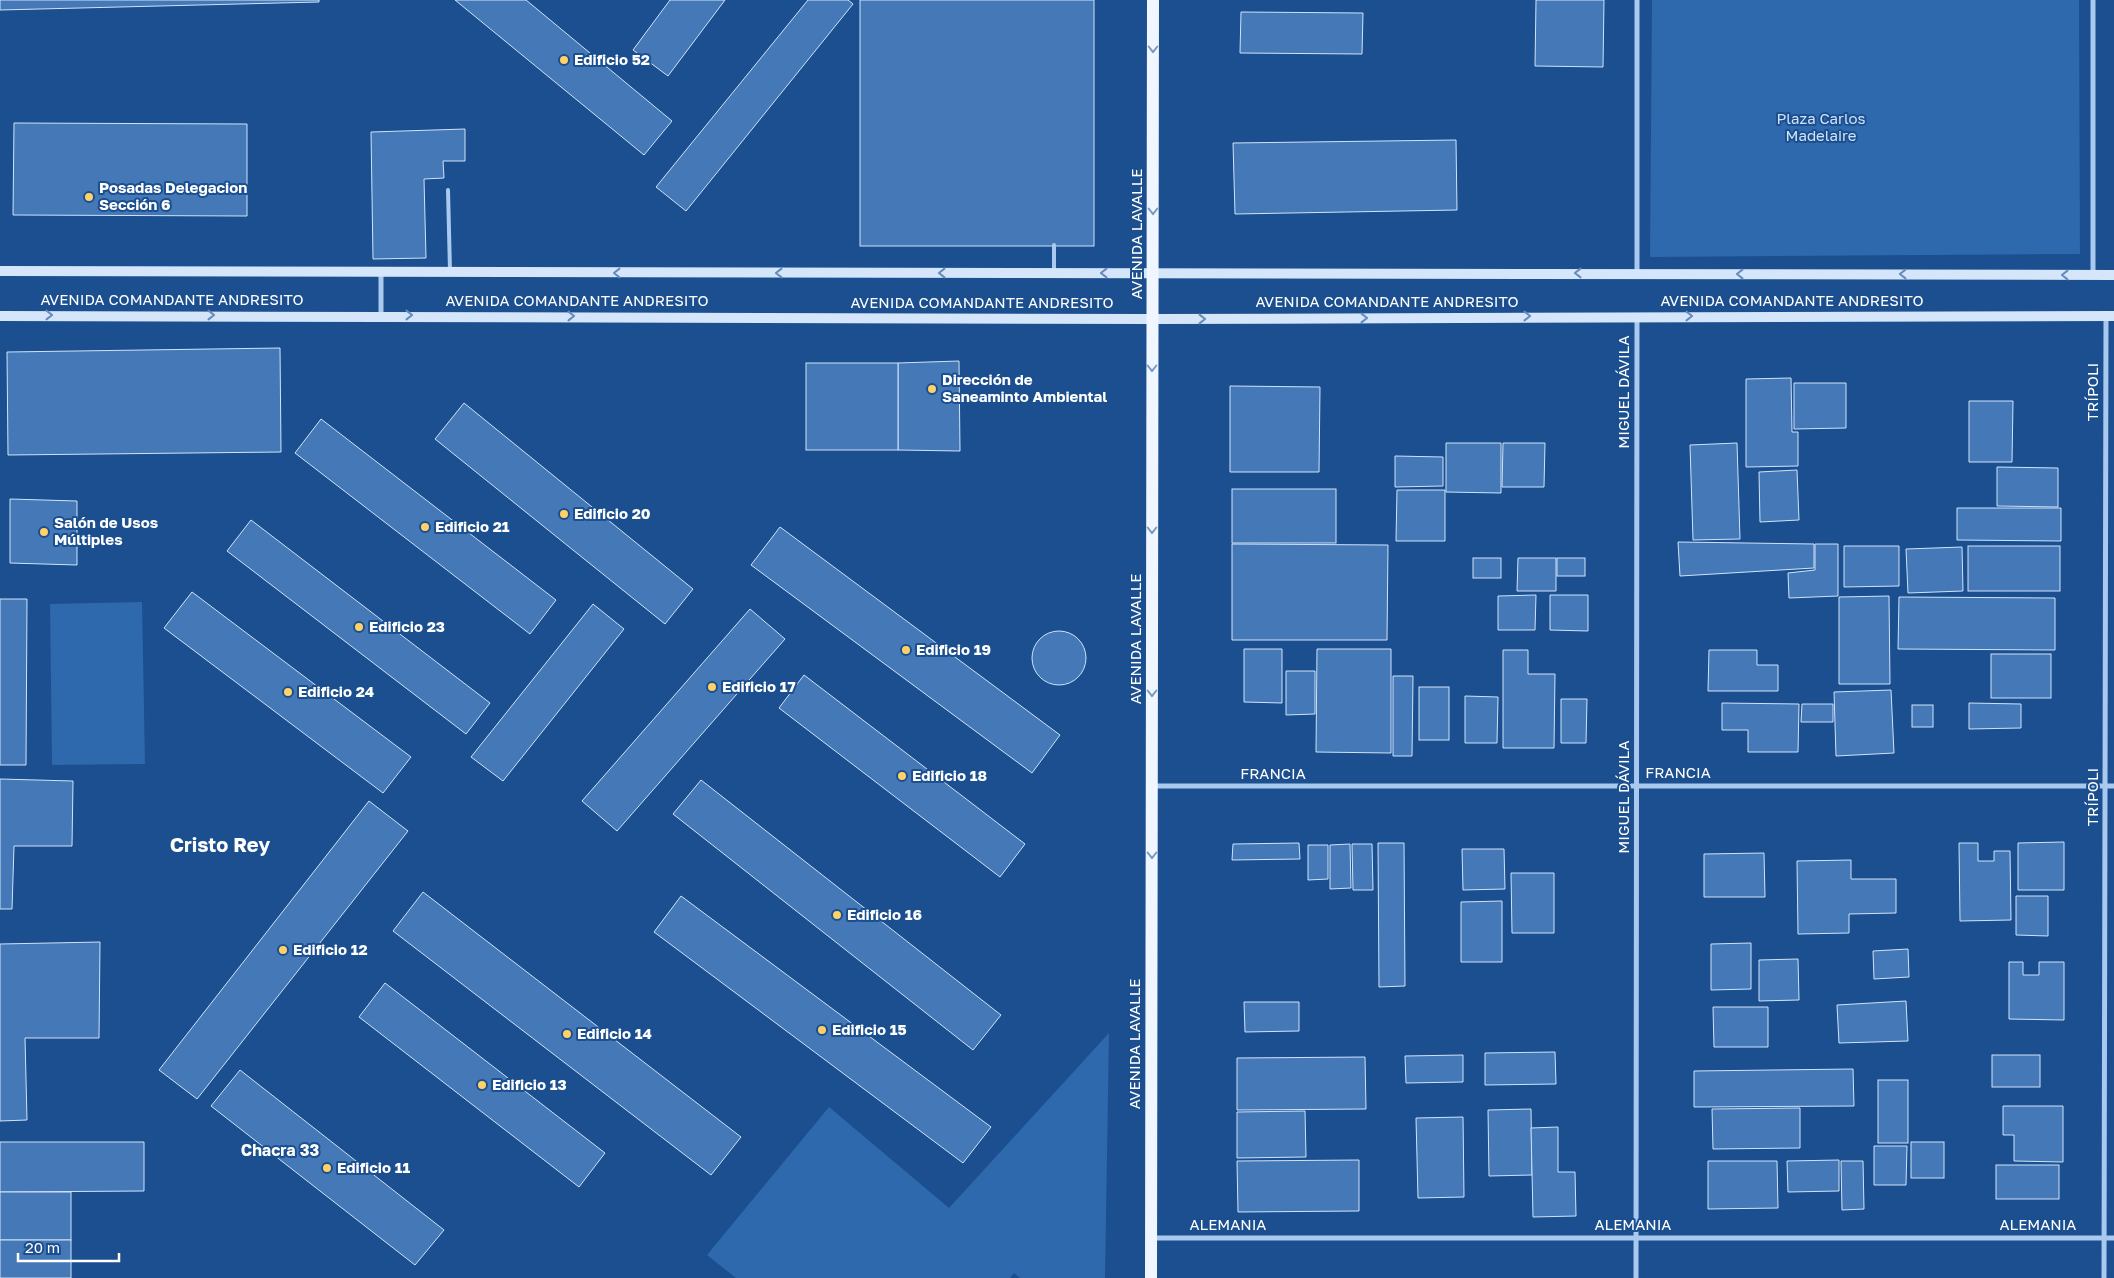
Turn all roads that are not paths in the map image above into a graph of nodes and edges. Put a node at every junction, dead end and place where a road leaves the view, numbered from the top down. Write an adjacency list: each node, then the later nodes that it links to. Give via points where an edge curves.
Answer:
1 (1153, 0): 10 (main road, AVENIDA LAVALLE, one-way to 10)
2 (1637, 0): 11 (street)
3 (2093, 0): 12 (street)
4 (448, 190): 8 (lane)
5 (1054, 246): 9 (lane)
6 (0, 271): 7 (main road, AVENIDA COMANDANTE ANDRESITO)
7 (381, 273): 8 (main road, AVENIDA COMANDANTE ANDRESITO); 14 (street)
8 (450, 273): 9 (main road, AVENIDA COMANDANTE ANDRESITO, one-way to 8)
9 (1054, 273): 10 (main road, AVENIDA COMANDANTE ANDRESITO, one-way to 9)
10 (1153, 273): 11 (main road, AVENIDA COMANDANTE ANDRESITO, one-way to 10); 18 (main road, AVENIDA LAVALLE)
11 (1637, 274): 12 (main road, AVENIDA COMANDANTE ANDRESITO, one-way to 11)
12 (2093, 275): 13 (main road, AVENIDA COMANDANTE ANDRESITO)
13 (2114, 275)
14 (382, 315): 15 (main road, AVENIDA COMANDANTE ANDRESITO, one-way to 14); 18 (main road, AVENIDA COMANDANTE ANDRESITO, one-way to 18)
15 (0, 316)
16 (1637, 316): 17 (main road, AVENIDA COMANDANTE ANDRESITO, one-way to 17); 18 (main road, AVENIDA COMANDANTE ANDRESITO, one-way to 16); 20 (street, MIGUEL DÁVILA)
17 (2110, 316): 21 (street, TRÍPOLI)
18 (1153, 319): 19 (main road, AVENIDA LAVALLE, one-way to 19)
19 (1152, 786): 20 (street, FRANCIA); 23 (main road, AVENIDA LAVALLE, one-way to 23)
20 (1636, 786): 21 (street, FRANCIA); 24 (street, MIGUEL DÁVILA)
21 (2105, 786): 22 (street, FRANCIA); 25 (street, TRÍPOLI)
22 (2114, 786)
23 (1151, 1238): 24 (street, ALEMANIA); 27 (main road, AVENIDA LAVALLE)
24 (1636, 1238): 25 (street, ALEMANIA); 28 (street, MIGUEL DÁVILA)
25 (2104, 1238): 26 (street, ALEMANIA); 29 (street, TRÍPOLI)
26 (2114, 1238)
27 (1151, 1278)
28 (1636, 1278)
29 (2104, 1278)

